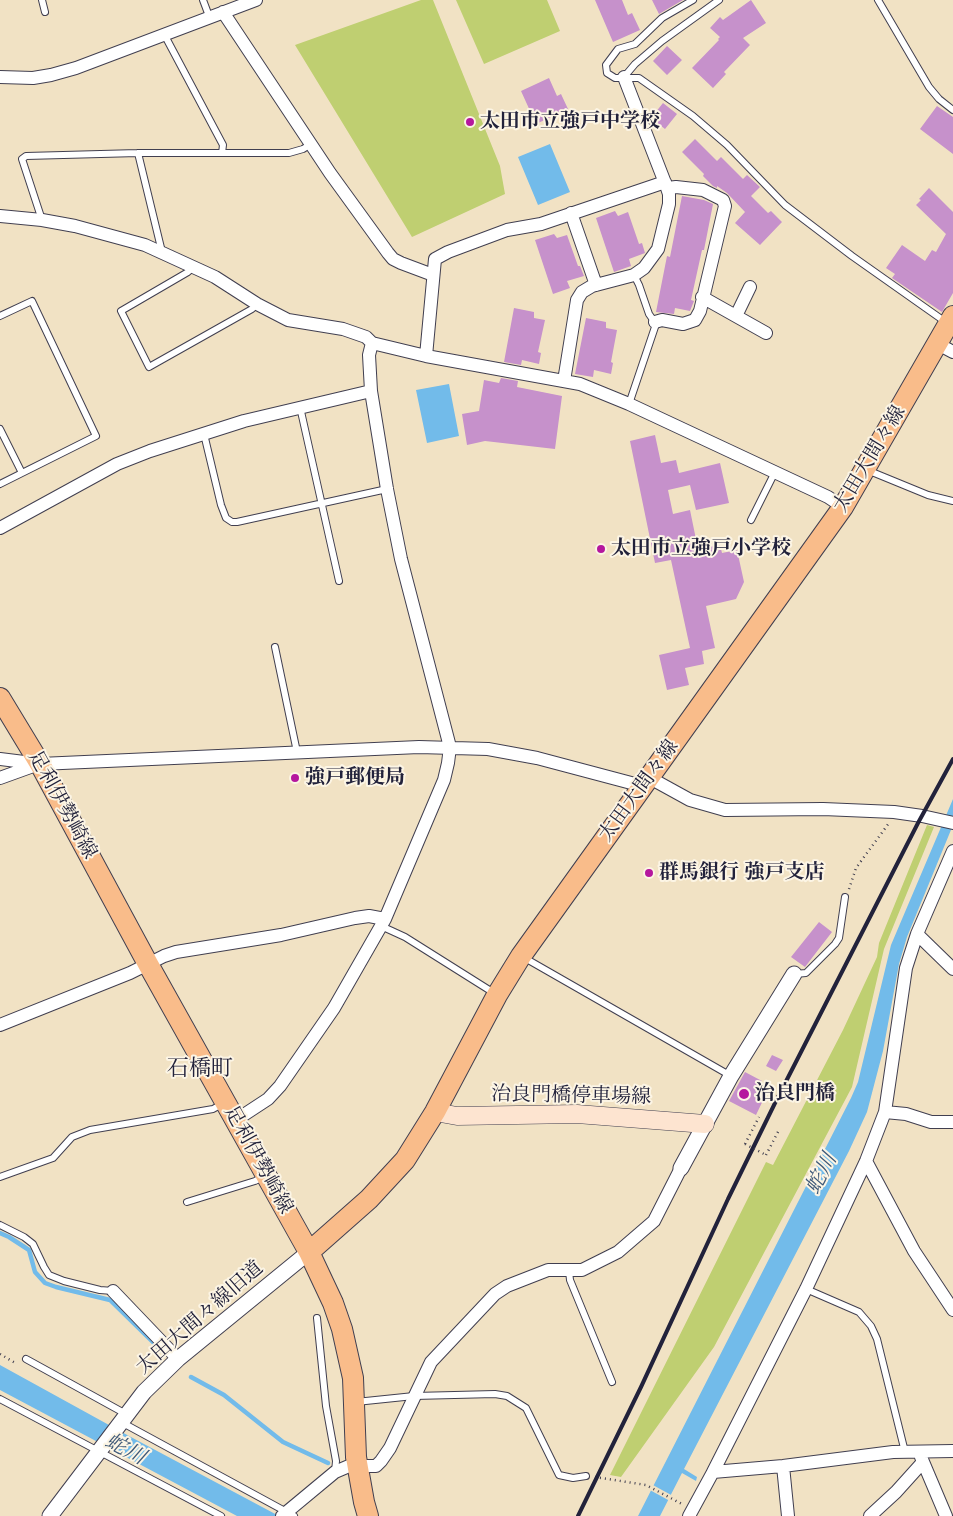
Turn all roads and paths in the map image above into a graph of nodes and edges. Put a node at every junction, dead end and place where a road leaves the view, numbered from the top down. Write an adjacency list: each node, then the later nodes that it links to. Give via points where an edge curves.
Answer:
1 (42, 0): 7 (lane)
2 (203, 0): 9 (lane)
3 (256, 0): 8 (street)
4 (693, 0): 12 (lane, via 662,18 636,44 618,50 606,70 615,78)
5 (878, 0): 13 (lane, via 929,87)
6 (716, 1): 12 (lane, via 662,41)
7 (46, 12)
8 (223, 12): 9 (street); 14 (street)
9 (209, 16): 10 (street)
10 (164, 34): 11 (street, via 51,75); 16 (lane, via 223,145)
11 (0, 77)
12 (624, 77): 17 (street); 31 (lane, via 638,78 693,116 727,145 785,205 852,256)
13 (953, 110)
14 (311, 144): 16 (lane, via 289,153); 23 (street, via 393,259)
15 (138, 153): 16 (lane); 20 (lane, via 26,156 22,159); 21 (lane)
16 (222, 153)
17 (666, 185): 18 (street); 24 (street, via 669,204 658,249); 27 (street, via 703,190 723,200 725,206)
18 (571, 213): 23 (street, via 541,224 507,230 448,252 435,259); 25 (street)
19 (0, 216): 20 (street)
20 (42, 220): 21 (street, via 145,245)
21 (162, 253): 22 (street)
22 (193, 267): 28 (street); 28 (lane, via 122,311 149,367)
23 (433, 276): 36 (street)
24 (634, 276): 25 (street); 32 (lane)
25 (596, 285): 37 (street, via 582,292 577,300)
26 (750, 287): 30 (street)
27 (702, 297): 30 (street); 32 (street, via 695,320 683,324 662,320)
28 (257, 304): 34 (street, via 288,320 360,334)
29 (0, 316): 45 (lane, via 32,301 96,436)
30 (736, 316): 33 (street)
31 (951, 320): 35 (main road, 太田大間々線)
32 (654, 322): 39 (lane)
33 (766, 333)
34 (372, 344): 36 (street); 38 (street, via 369,355)
35 (945, 348): 43 (main road, 太田大間々線)
36 (426, 356): 37 (street)
37 (564, 381): 39 (street, via 580,384)
38 (371, 391): 40 (street); 47 (street)
39 (629, 404): 44 (street)
40 (300, 408): 42 (street); 49 (lane)
41 (0, 428): 45 (lane)
42 (204, 434): 49 (lane, via 221,504 226,518 232,522); 52 (street, via 117,464)
43 (866, 470): 48 (lane, via 928,495); 50 (main road, 太田大間々線)
44 (775, 472): 50 (street); 51 (lane)
45 (22, 473): 46 (lane)
46 (0, 484)
47 (387, 489): 49 (lane); 56 (street)
48 (953, 501)
49 (321, 503): 53 (lane)
50 (843, 507): 61 (main road, 太田大間々線)
51 (751, 520)
52 (0, 528)
53 (339, 581)
54 (275, 647): 57 (lane)
55 (0, 698): 59 (main road, 足利伊勢崎線)
56 (450, 747): 57 (street); 61 (street, via 488,749 537,758 634,784); 66 (street, via 444,780)
57 (297, 752): 59 (street)
58 (0, 759): 59 (street)
59 (40, 764): 60 (street); 69 (main road, 足利伊勢崎線)
60 (0, 778)
61 (646, 783): 63 (street, via 725,810 894,812); 68 (main road, 太田大間々線)
62 (891, 820): 65 (path, via 856,868)
63 (953, 824)
64 (953, 851): 67 (street)
65 (845, 897): 71 (lane, via 839,938 806,973)
66 (383, 923): 69 (street, via 369,916 355,918 280,935 176,952); 72 (lane); 79 (street, via 334,1008 280,1086 268,1099)
67 (917, 934): 70 (street); 77 (street, via 904,978)
68 (522, 956): 72 (main road, 太田大間々線); 74 (lane)
69 (148, 964): 73 (street); 75 (main road, 足利伊勢崎線)
70 (953, 969)
71 (794, 974): 74 (street)
72 (497, 995): 76 (main road, 太田大間々線)
73 (0, 1025)
74 (731, 1076): 81 (street)
75 (225, 1102): 79 (main road, 足利伊勢崎線); 86 (lane, via 213,1109 90,1130 72,1137 53,1158)
76 (435, 1112): 81 (main road, 治良門橋停車場線, via 457,1116 577,1114); 89 (main road, 太田大間々線, via 405,1160 389,1178)
77 (885, 1112): 80 (street, via 906,1114 931,1122); 83 (street)
78 (759, 1117): 82 (path, bridge, via 745,1144 766,1155)
79 (236, 1120): 85 (main road, 足利伊勢崎線)
80 (953, 1122)
81 (705, 1124): 84 (street)
82 (779, 1130)
83 (866, 1161): 91 (street); 93 (street, via 914,1251)
84 (681, 1168): 90 (street, via 654,1221 641,1233 618,1252 582,1270)
85 (266, 1175): 87 (lane, via 255,1182); 89 (main road, 足利伊勢崎線)
86 (0, 1177)
87 (187, 1202)
88 (0, 1225): 92 (lane, via 33,1244 50,1275)
89 (309, 1252): 96 (street, 太田大間々線旧道); 100 (main road, 足利伊勢崎線, via 342,1329)
90 (569, 1271): 97 (lane); 98 (street, via 548,1270 495,1294 431,1362)
91 (806, 1289): 104 (lane, via 859,1312 871,1326); 109 (street)
92 (114, 1291): 96 (street)
93 (953, 1310)
94 (317, 1318): 108 (lane)
95 (26, 1359): 101 (lane)
96 (178, 1359): 101 (street, 太田大間々線旧道, via 144,1392)
97 (612, 1382)
98 (414, 1396): 100 (lane); 106 (street, via 381,1461 376,1466); 110 (lane, via 506,1396 526,1408 559,1475)
99 (0, 1399): 102 (lane)
100 (355, 1402): 106 (main road, 足利伊勢崎線)
101 (122, 1421): 102 (street, 太田大間々線旧道); 112 (lane)
102 (99, 1451): 113 (street, 太田大間々線旧道); 114 (lane)
103 (953, 1451): 105 (street)
104 (905, 1452): 105 (street); 107 (street)
105 (921, 1457): 117 (street, via 896,1492); 118 (street)
106 (357, 1465): 108 (street); 115 (main road, 足利伊勢崎線)
107 (783, 1466): 109 (street); 116 (street)
108 (336, 1472): 112 (street)
109 (713, 1472): 111 (street)
110 (586, 1476): 111 (path, via 646,1485)
111 (688, 1511)
112 (287, 1515)
113 (50, 1516)
114 (221, 1516)
115 (368, 1516)
116 (788, 1516)
117 (870, 1516)
118 (946, 1516)

